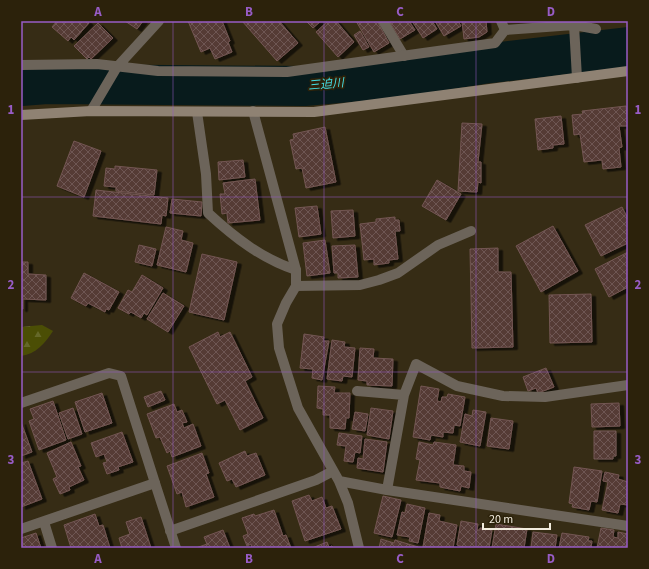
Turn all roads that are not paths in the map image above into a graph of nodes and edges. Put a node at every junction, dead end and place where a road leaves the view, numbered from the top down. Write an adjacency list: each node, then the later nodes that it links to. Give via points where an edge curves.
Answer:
1 (160, 21): 8 (street)
2 (383, 21): 6 (street)
3 (574, 25): 4 (street); 5 (street); 10 (street)
4 (503, 26): 6 (street, via 495,43)
5 (596, 29)
6 (404, 56): 8 (street, via 287,72)
7 (21, 65): 8 (street, via 97,64)
8 (116, 69): 11 (street)
9 (628, 71): 10 (street)
10 (577, 78): 12 (street, via 314,112)
11 (93, 107): 13 (street); 14 (street)
12 (254, 111): 13 (street); 16 (street)
13 (197, 112): 16 (street, via 206,174 208,212 274,263)
14 (21, 115)
15 (471, 231): 17 (street, via 438,245 398,273 379,280 360,285)
16 (296, 270): 17 (street)
17 (296, 286): 22 (street, via 277,324 279,348 298,408)
18 (628, 385): 20 (street, via 546,397 503,396 456,386 416,364)
19 (356, 391): 20 (street)
20 (404, 395): 25 (street)
21 (21, 403): 24 (street, via 109,372 121,376)
22 (333, 472): 23 (street); 29 (street)
23 (339, 481): 25 (street); 32 (street, via 348,503)
24 (155, 483): 26 (street); 29 (street)
25 (387, 490): 27 (street)
26 (44, 522): 28 (street); 30 (street)
27 (628, 526)
28 (21, 529)
29 (170, 531): 31 (street)
30 (52, 548)
31 (176, 548)
32 (359, 548)

